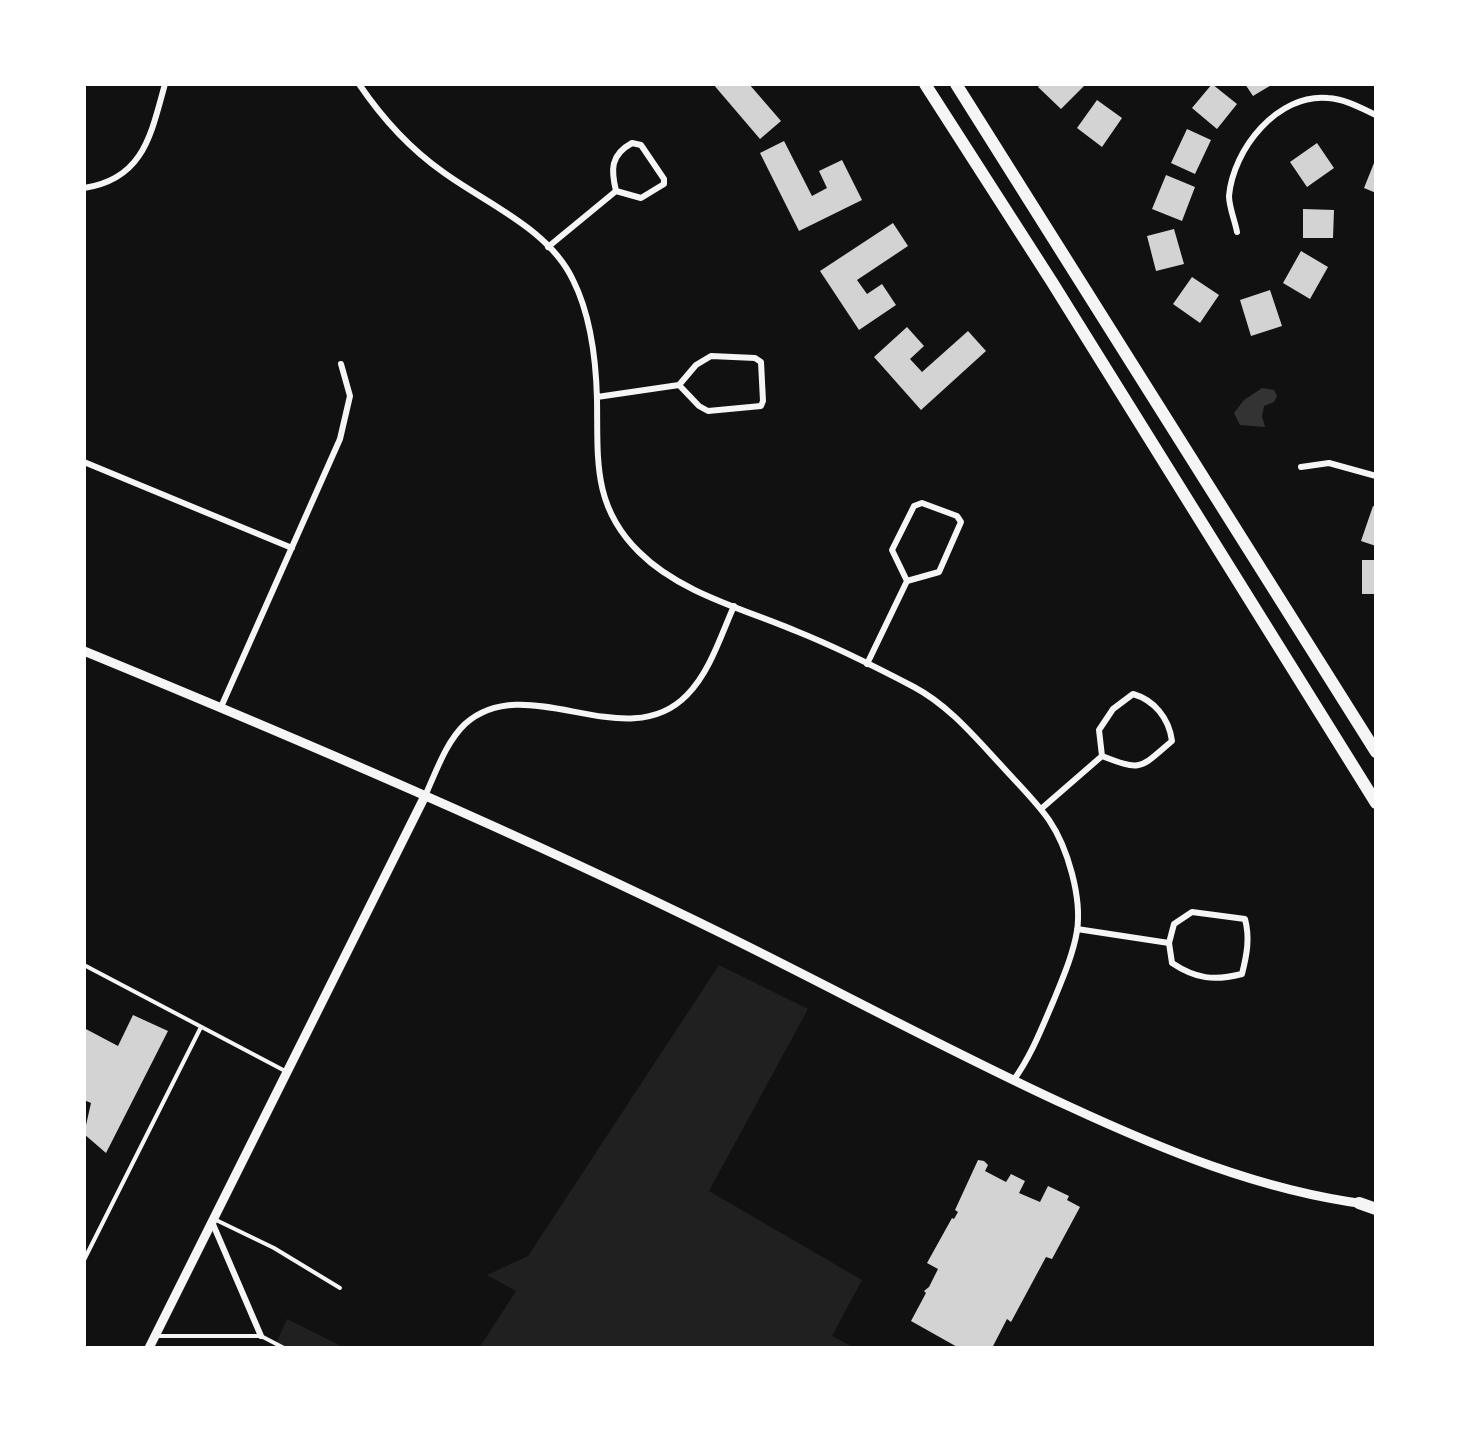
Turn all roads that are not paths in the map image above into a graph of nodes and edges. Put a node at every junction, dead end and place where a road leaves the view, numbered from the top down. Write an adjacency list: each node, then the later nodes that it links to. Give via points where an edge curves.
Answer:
1 (165, 84): 6 (street, via 152,131 138,160 113,180)
2 (925, 84): 25 (main road)
3 (956, 84): 22 (main road)
4 (360, 85): 9 (street, via 396,132 420,154)
5 (1376, 115): 8 (street, via 1329,98 1306,99 1272,117 1251,138 1238,166 1229,197)
6 (84, 189)
7 (616, 191): 7 (street, via 613,162 625,147 636,142 655,162 664,184 641,198); 9 (street)
8 (1237, 232)
9 (548, 247): 12 (street, via 568,271 583,303)
10 (341, 364): 16 (street, via 350,396 340,439)
11 (679, 385): 11 (street, via 696,365 711,356 755,358 761,362 763,401 761,406 708,411); 12 (street)
12 (597, 398): 18 (street, via 596,464 602,491 624,535 658,569)
13 (84, 462): 16 (street)
14 (1301, 467): 15 (street, via 1329,463)
15 (1376, 476)
16 (292, 548): 21 (street)
17 (907, 581): 17 (street, via 892,550 914,506 922,503 957,516 961,522 939,572); 20 (street)
18 (734, 606): 20 (street); 24 (street, via 698,683 673,707 640,719 521,705 491,709 477,715 454,736)
19 (84, 651): 21 (street)
20 (867, 664): 26 (street, via 918,689 959,721)
21 (221, 707): 24 (street)
22 (1376, 752)
23 (1102, 756): 23 (street, via 1099,730 1113,709 1133,694 1148,699 1170,726 1172,741 1142,766 1130,767); 26 (street)
24 (425, 796): 33 (street); 34 (street, via 584,865)
25 (1376, 803)
26 (1041, 809): 29 (street, via 1057,833 1070,866)
27 (84, 884): 28 (lane)
28 (84, 895)
29 (1077, 929): 30 (street); 34 (street, via 1064,977 1031,1055)
30 (1169, 943): 30 (street, via 1172,963 1197,976 1223,979 1242,974 1247,955 1245,919 1192,912 1174,924)
31 (84, 965): 32 (lane)
32 (201, 1027): 33 (lane); 38 (lane)
33 (287, 1072): 37 (street)
34 (1012, 1081): 35 (street, via 1148,1143 1217,1168 1286,1189)
35 (1359, 1203): 36 (main road)
36 (1376, 1207)
37 (213, 1221): 39 (lane, via 274,1248); 40 (street); 41 (street)
38 (84, 1260)
39 (340, 1288)
40 (155, 1336): 41 (lane); 42 (street)
41 (261, 1336): 43 (lane)
42 (149, 1348)
43 (284, 1348)

